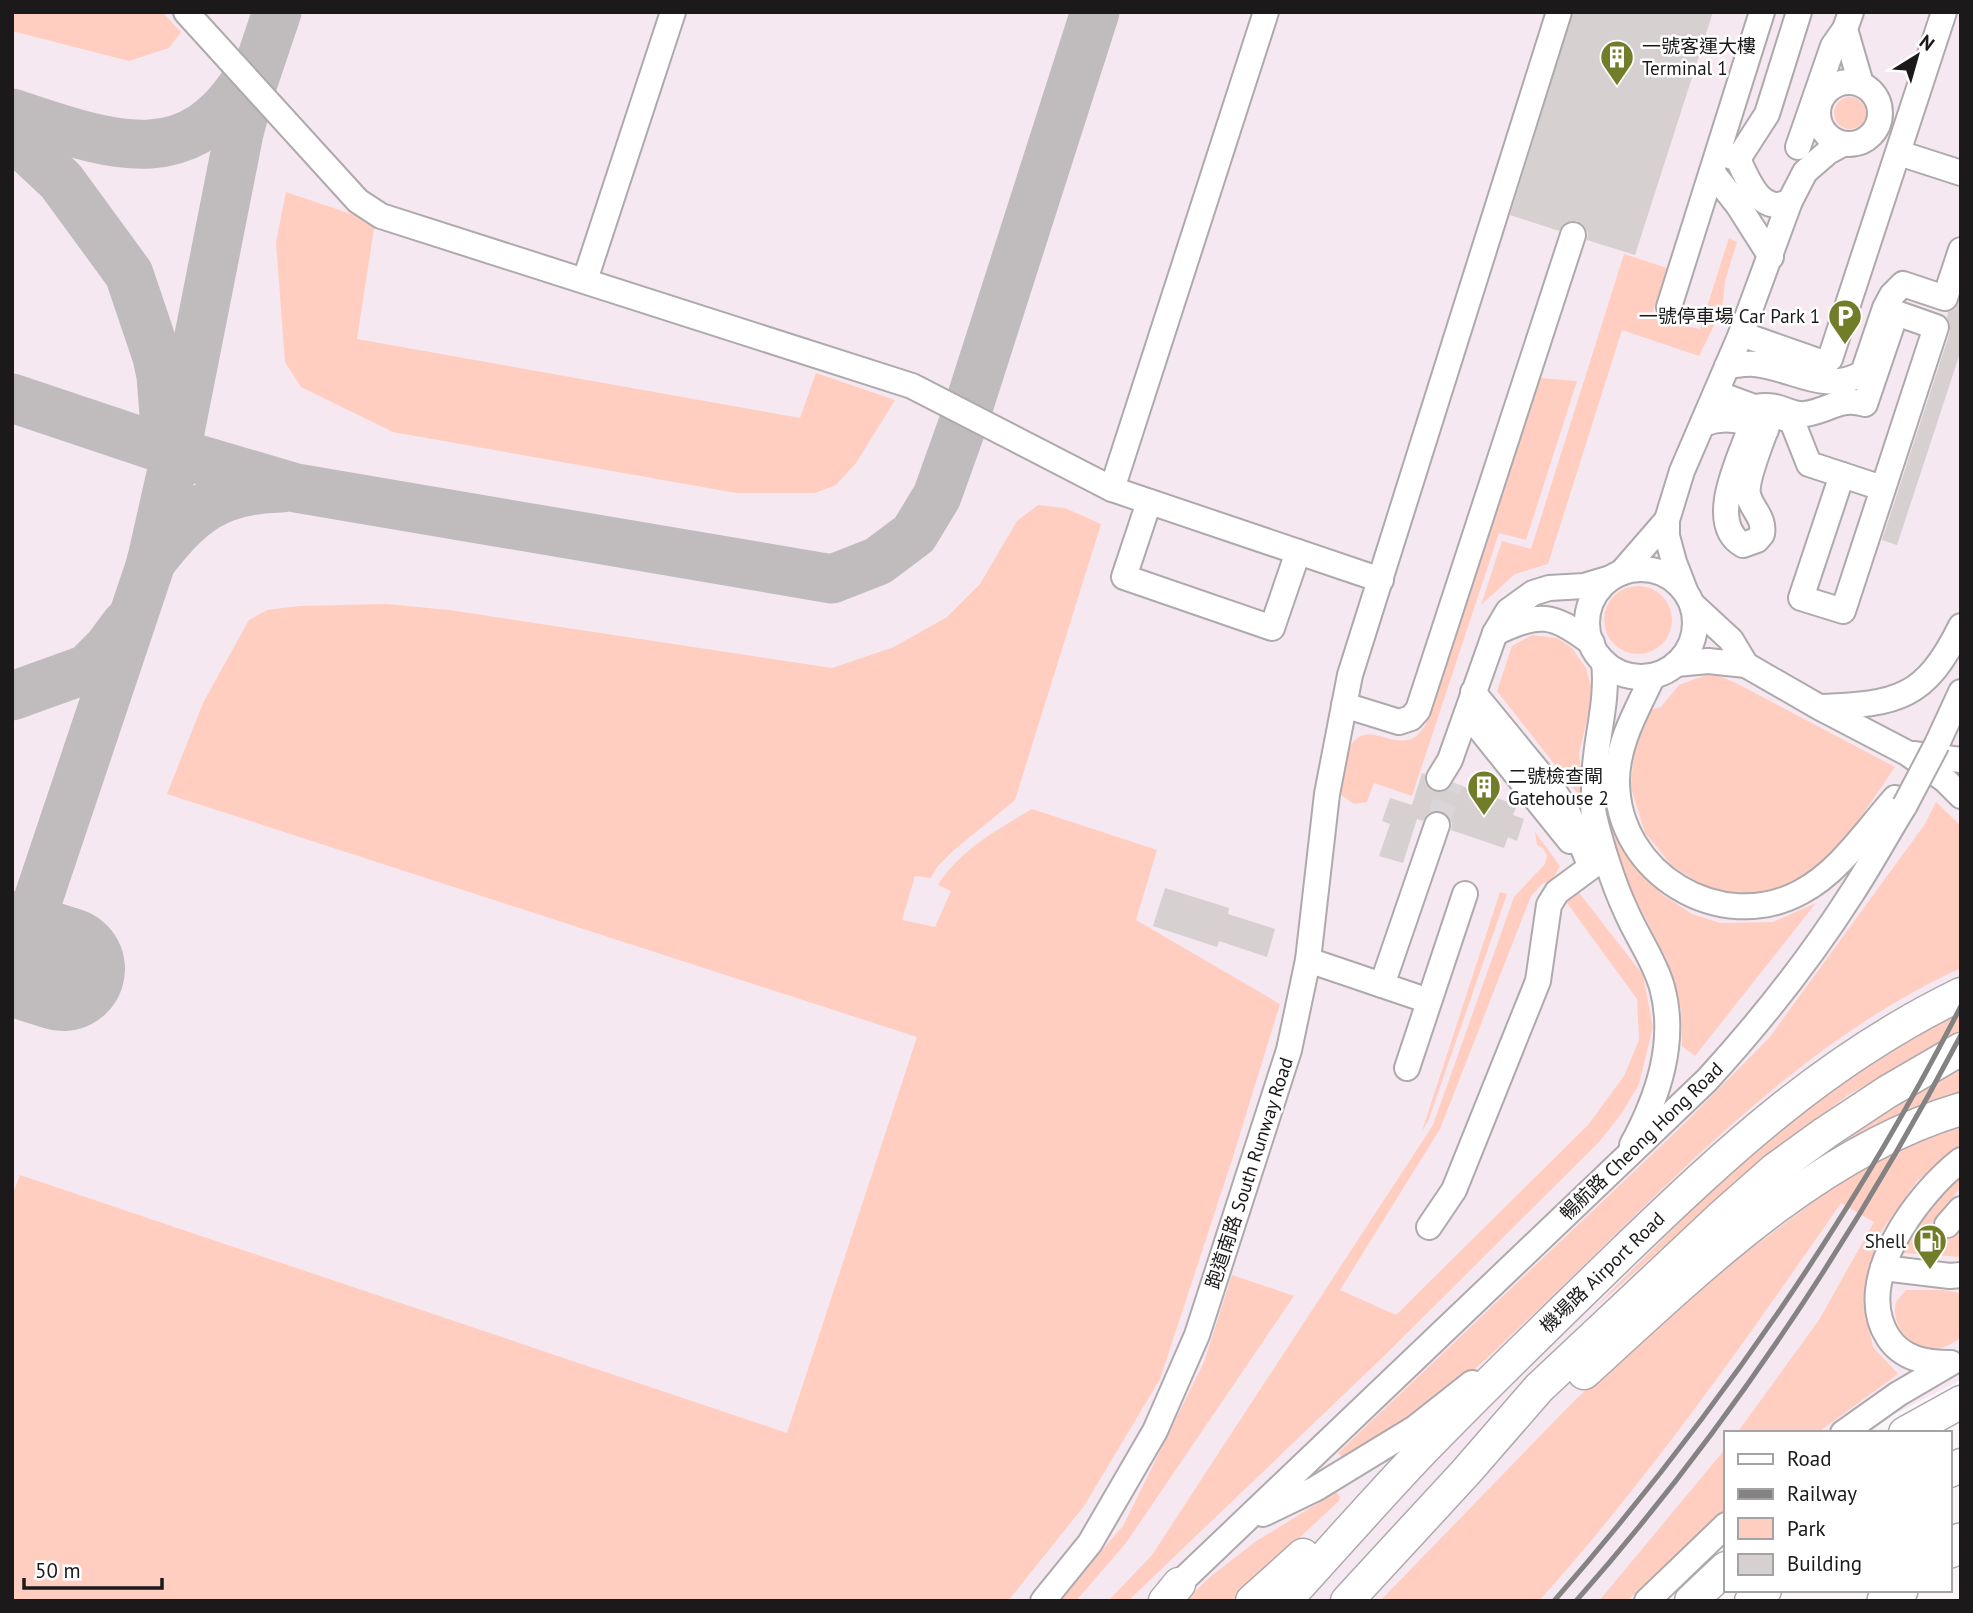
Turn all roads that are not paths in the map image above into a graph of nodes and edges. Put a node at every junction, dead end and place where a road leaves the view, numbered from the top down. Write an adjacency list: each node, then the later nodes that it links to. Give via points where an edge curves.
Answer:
1 (186, 12): 22 (street, via 358,201 381,216)
2 (673, 12): 22 (street)
3 (1266, 12): 31 (street)
4 (1559, 12): 36 (street, 跑道南路 South Runway Road)
5 (1762, 12): 16 (street)
6 (1799, 12): 16 (street, via 1767,114)
7 (1946, 12): 8 (street); 13 (street)
8 (1961, 17)
9 (1848, 21): 10 (street); 14 (street, via 1833,46)
10 (1861, 84): 11 (street, via 1845,82 1827,90); 12 (street, via 1877,98 1880,119 1875,132 1864,141)
11 (1818, 117): 12 (street, via 1826,134); 14 (street)
12 (1843, 144): 18 (street, via 1805,172)
13 (1901, 146): 15 (street); 17 (street); 24 (street, via 1830,359 1818,361)
14 (1798, 147): 18 (street)
15 (1961, 157)
16 (1722, 161): 18 (street, via 1764,202 1777,206); 21 (street, via 1743,213); 23 (street)
17 (1961, 173)
18 (1790, 201): 21 (street)
19 (1573, 235): 46 (street, via 1418,710 1399,722)
20 (1961, 250): 25 (street, via 1945,298 1903,284 1892,295 1863,373 1853,379 1827,383 1755,364)
21 (1771, 257): 24 (street)
22 (585, 280): 31 (street, via 912,386)
23 (1668, 307)
24 (1741, 334): 25 (street)
25 (1727, 366): 26 (street)
26 (1716, 393): 27 (street); 28 (street)
27 (1761, 419): 28 (street, via 1724,418); 29 (street, via 1792,421 1810,464); 30 (street, via 1770,404 1803,415 1851,400 1865,404 1896,313 1936,327)
28 (1703, 424): 33 (street)
29 (1842, 475): 30 (street); 30 (street, via 1801,598 1843,611)
30 (1882, 488)
31 (1112, 489): 32 (street)
32 (1149, 502): 34 (street); 34 (street, via 1124,578 1272,628)
33 (1667, 520): 35 (street); 37 (street, via 1674,562)
34 (1298, 552): 36 (street)
35 (1616, 575): 37 (street, via 1655,571 1678,583); 39 (street, via 1584,586 1533,593 1508,611); 40 (street, via 1597,592 1589,609 1587,627)
36 (1381, 580): 46 (street, 跑道南路 South Runway Road)
37 (1689, 598): 41 (street, via 1696,628 1684,657); 42 (street, via 1731,640)
38 (1961, 626): 47 (street, via 1931,675 1903,696)
39 (1495, 633): 40 (street, via 1523,620 1545,618 1569,627); 45 (street)
40 (1598, 653): 43 (street, via 1612,669 1632,676); 56 (street, via 1606,693 1593,765 1594,813)
41 (1676, 664): 42 (street); 43 (street)
42 (1746, 665): 47 (street)
43 (1653, 676): 52 (street, via 1624,737 1617,769 1618,799 1631,838 1646,861 1668,882 1693,896 1744,906 1773,903 1800,893 1828,874)
44 (1961, 692): 52 (street, bridge, via 1937,744)
45 (1470, 703): 50 (street); 54 (street)
46 (1344, 705): 57 (street, 跑道南路 South Runway Road, via 1327,794)
47 (1819, 707): 48 (street)
48 (1907, 753): 49 (street); 51 (street)
49 (1961, 760)
50 (1446, 773)
51 (1961, 796)
52 (1900, 802): 64 (street, 暢航路 Cheong Hong Road, via 1853,893 1798,970 1707,1080)
53 (1431, 823): 58 (street)
54 (1591, 867): 56 (street); 66 (street, via 1557,892 1549,905 1538,981 1454,1190)
55 (1465, 894): 60 (street)
56 (1625, 909): 64 (street, via 1662,987 1668,1038 1651,1102)
57 (1308, 960): 58 (street); 80 (street, 跑道南路 South Runway Road, via 1289,1049 1197,1335 1155,1431 1097,1532)
58 (1376, 983): 60 (street)
59 (1961, 994): 69 (main road, 機場路 Airport Road, via 1897,1026 1780,1108)
60 (1429, 1001): 62 (street)
61 (1961, 1049): 75 (main road, 機場路 Airport Road, via 1856,1112 1764,1180 1539,1388)
62 (1407, 1068)
63 (1961, 1109): 75 (main road, via 1879,1143 1787,1199)
64 (1625, 1158): 76 (street, 暢航路 Cheong Hong Road)
65 (1961, 1160): 67 (street, via 1922,1198)
66 (1429, 1227)
67 (1883, 1268): 68 (street); 70 (street, via 1877,1312 1892,1343 1927,1363)
68 (1961, 1275)
69 (1538, 1333): 74 (main road, 機場路 Airport Road); 76 (street, via 1415,1428 1315,1489)
70 (1955, 1360): 72 (street)
71 (1961, 1402): 73 (main road)
72 (1846, 1431)
73 (1909, 1431)
74 (1423, 1450): 81 (main road); 82 (main road, 機場路 Airport Road)
75 (1466, 1472): 83 (main road, 機場路 Airport Road)
76 (1241, 1525): 79 (street)
77 (1724, 1527): 84 (street)
78 (1724, 1570): 85 (main road)
79 (1168, 1595)
80 (1043, 1601)
81 (1252, 1601)
82 (1286, 1601)
83 (1347, 1601)
84 (1647, 1601)
85 (1691, 1601)

